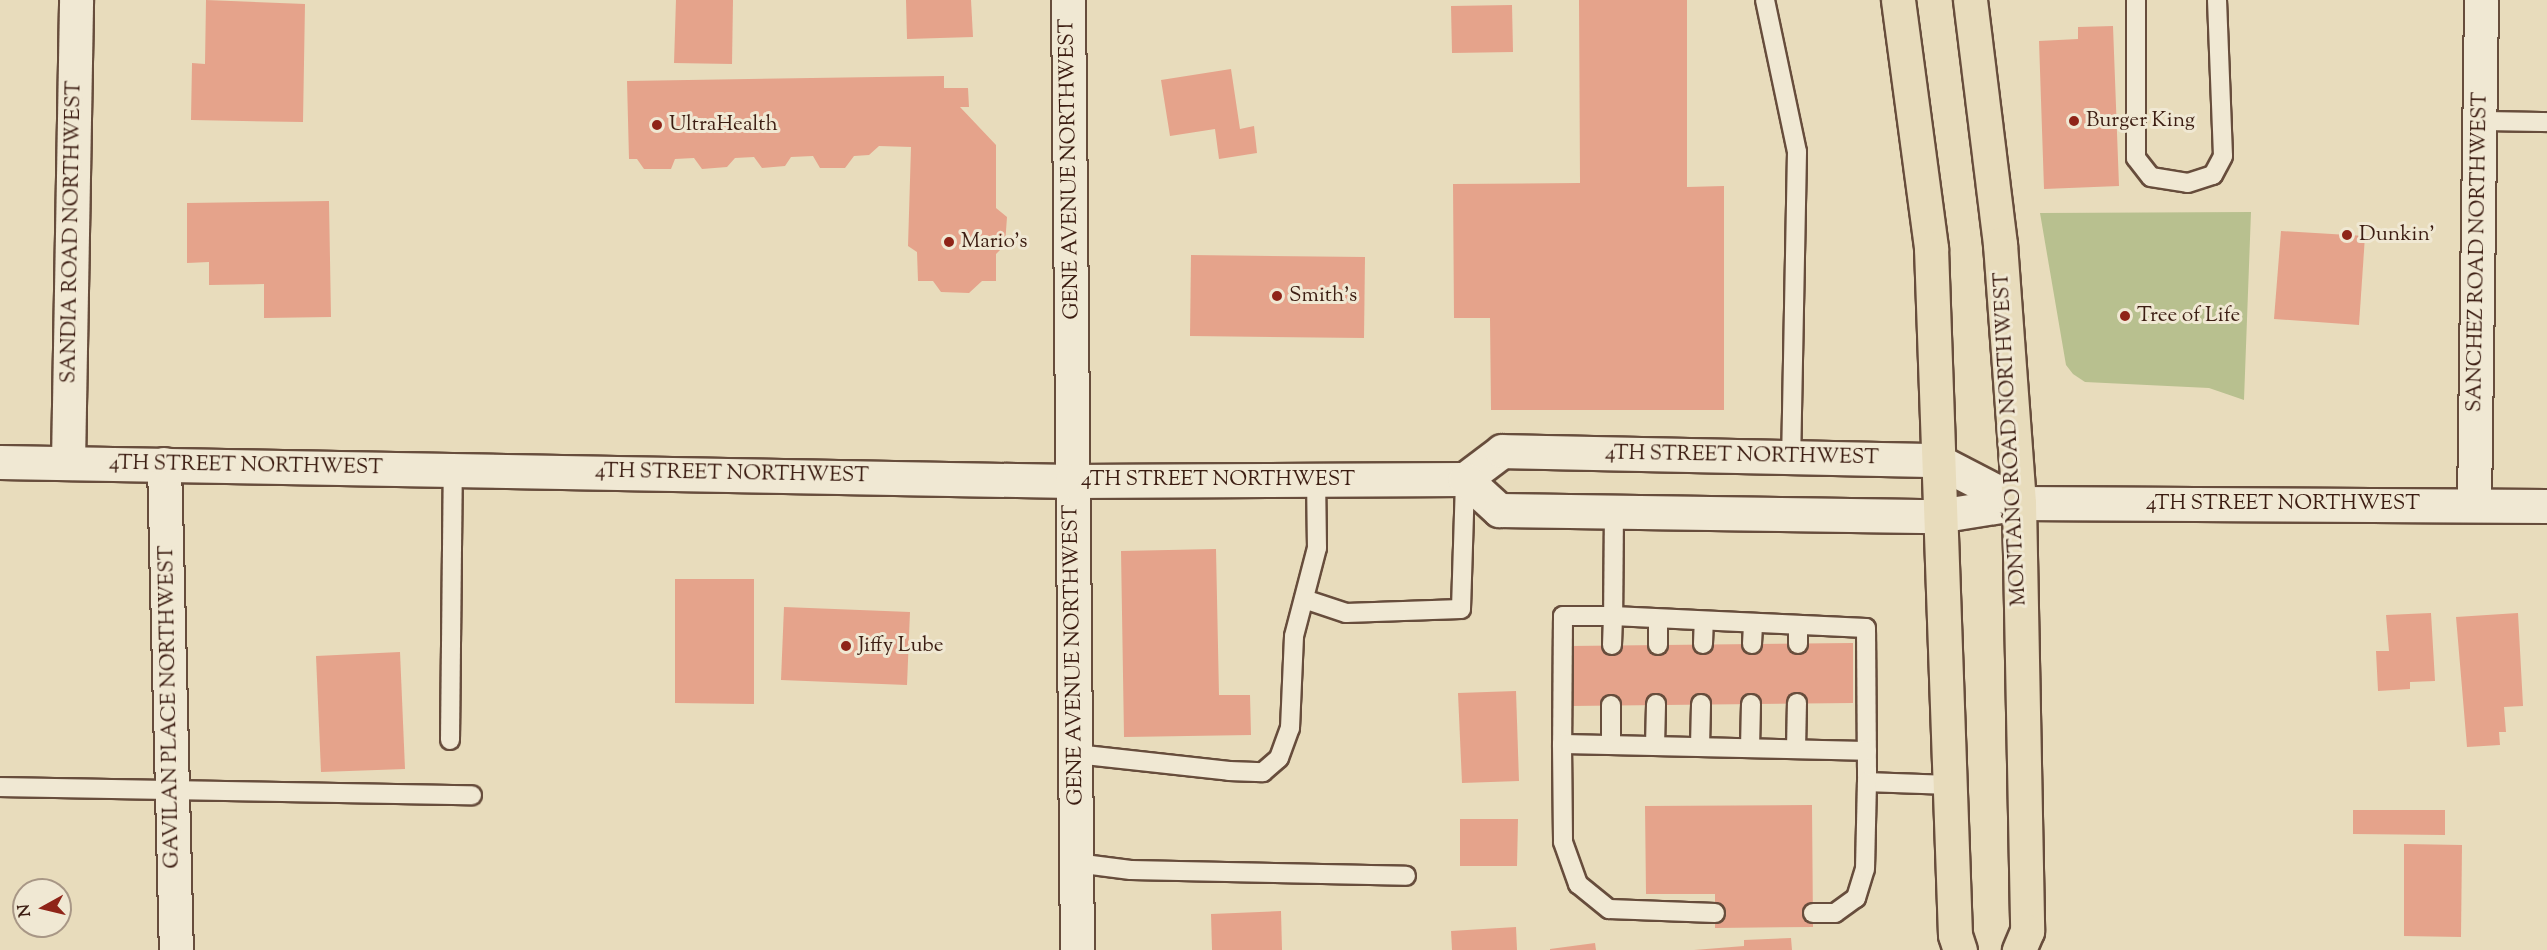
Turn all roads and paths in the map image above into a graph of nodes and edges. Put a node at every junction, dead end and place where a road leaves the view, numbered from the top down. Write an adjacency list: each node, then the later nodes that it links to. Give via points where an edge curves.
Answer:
1 (76, 0): 14 (main road, SANDIA ROAD NORTHWEST)
2 (1068, 0): 19 (main road, GENE AVENUE NORTHWEST)
3 (1765, 0): 11 (lane, via 1797,152)
4 (1898, 0): 12 (main road, via 1931,248)
5 (1970, 0): 20 (main road, MONTAÑO ROAD NORTHWEST, via 2000,244)
6 (2136, 0): 7 (lane, via 2136,158 2151,177 2188,183 2213,175 2223,156)
7 (2217, 0)
8 (2481, 0): 9 (main road, SANCHEZ ROAD NORTHWEST)
9 (2480, 121): 10 (lane); 21 (main road, SANCHEZ ROAD NORTHWEST)
10 (2547, 122)
11 (1791, 457): 12 (main road, 4TH STREET NORTHWEST); 18 (main road, 4TH STREET NORTHWEST, via 1502,451)
12 (1936, 460): 20 (main road, 4TH STREET NORTHWEST); 24 (main road)
13 (0, 462): 14 (main road, 4TH STREET NORTHWEST)
14 (68, 463): 15 (main road, 4TH STREET NORTHWEST)
15 (164, 464): 16 (main road, 4TH STREET NORTHWEST); 53 (main road, GAVILAN PLACE NORTHWEST)
16 (453, 469): 19 (main road, 4TH STREET NORTHWEST); 41 (lane)
17 (1316, 479): 18 (main road, 4TH STREET NORTHWEST); 19 (main road, 4TH STREET NORTHWEST); 25 (lane, via 1317,548)
18 (1465, 479): 23 (main road, 4TH STREET NORTHWEST, via 1499,510); 25 (lane, via 1461,609 1346,613)
19 (1072, 481): 49 (main road, GENE AVENUE NORTHWEST)
20 (2019, 503): 21 (main road, 4TH STREET NORTHWEST); 24 (main road, 4TH STREET NORTHWEST); 62 (main road, MONTAÑO ROAD NORTHWEST, via 2027,931)
21 (2474, 504): 22 (main road, 4TH STREET NORTHWEST)
22 (2547, 506)
23 (1614, 511): 24 (main road, 4TH STREET NORTHWEST); 26 (lane)
24 (1938, 516): 51 (main road)
25 (1304, 598): 49 (lane, via 1294,636 1290,728 1279,758 1263,772)
26 (1613, 616): 27 (lane); 33 (lane); 42 (lane, via 1563,616)
27 (1658, 619): 28 (lane); 34 (lane)
28 (1704, 621): 29 (lane); 35 (lane)
29 (1753, 623): 30 (lane); 31 (lane)
30 (1798, 625): 32 (lane); 48 (lane, via 1866,628)
31 (1752, 644)
32 (1797, 644)
33 (1612, 645)
34 (1658, 645)
35 (1703, 645)
36 (1797, 703): 47 (lane)
37 (1656, 704): 44 (lane)
38 (1701, 704): 45 (lane)
39 (1751, 704): 46 (lane)
40 (1611, 705): 43 (lane)
41 (450, 740)
42 (1562, 744): 43 (lane); 57 (lane, via 1563,842 1578,884 1609,909)
43 (1611, 745): 44 (lane)
44 (1655, 746): 45 (lane)
45 (1700, 746): 46 (lane)
46 (1750, 747): 47 (lane)
47 (1796, 749): 48 (lane)
48 (1867, 751): 50 (lane)
49 (1076, 754): 55 (main road, GENE AVENUE NORTHWEST)
50 (1867, 782): 51 (lane); 58 (lane, via 1865,869 1856,898 1834,913)
51 (1949, 784): 61 (main road, via 1955,935)
52 (0, 787): 53 (lane)
53 (172, 789): 54 (lane); 59 (main road, GAVILAN PLACE NORTHWEST)
54 (472, 795)
55 (1077, 863): 56 (lane, via 1131,870); 60 (main road, GENE AVENUE NORTHWEST)
56 (1406, 876)
57 (1715, 913)
58 (1813, 913)
59 (177, 950)
60 (1077, 950)
61 (1960, 950)
62 (2019, 950)

